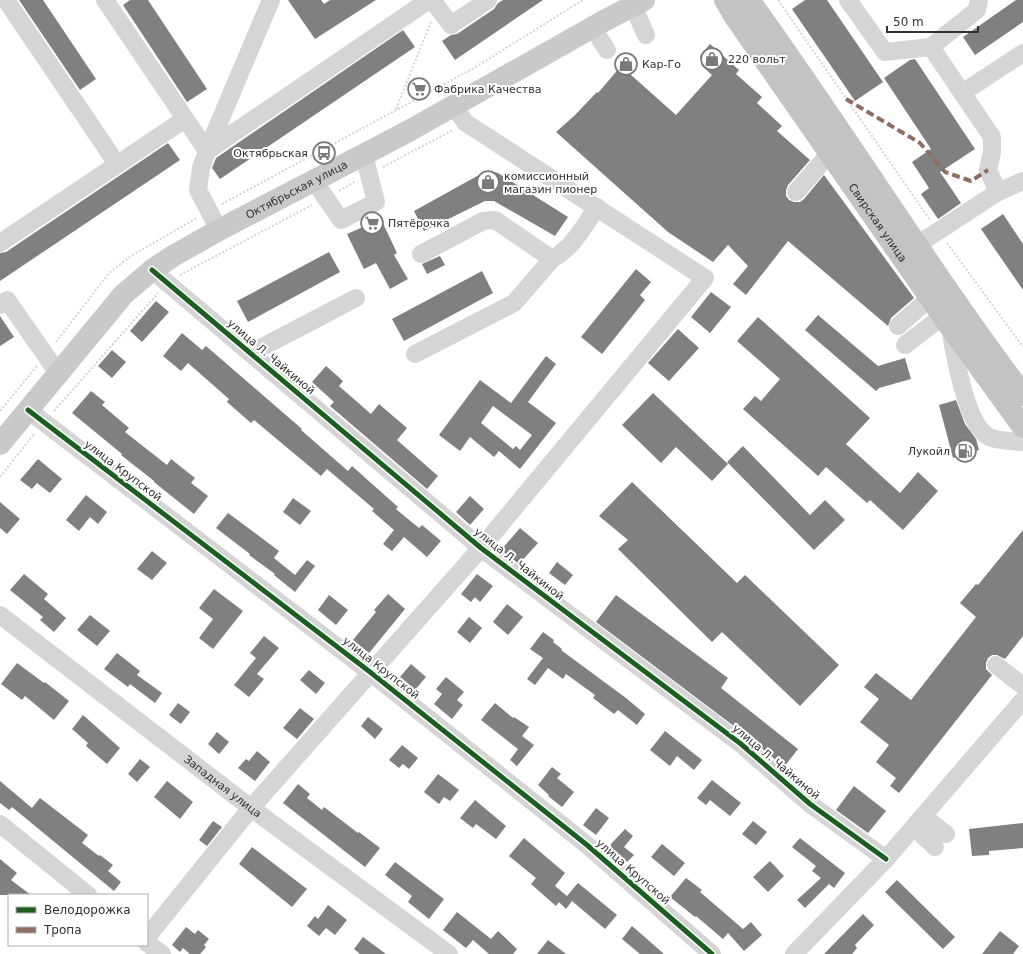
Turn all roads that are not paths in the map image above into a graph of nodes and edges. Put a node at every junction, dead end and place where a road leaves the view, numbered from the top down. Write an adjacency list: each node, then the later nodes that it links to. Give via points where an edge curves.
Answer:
1 (6, 0): 21 (street)
2 (105, 0): 18 (street)
3 (271, 0): 19 (street)
4 (488, 0): 8 (street, via 451,25)
5 (750, 0): 30 (highway, Свирская улица)
6 (848, 0): 13 (street, via 885,52)
7 (979, 0): 13 (street, via 977,10)
8 (433, 3): 19 (street)
9 (638, 3): 11 (main road, Октябрьская улица); 12 (street)
10 (730, 8): 20 (highway, Свирская улица)
11 (593, 28): 14 (street); 17 (main road, Октябрьская улица)
12 (646, 35)
13 (931, 47): 16 (street)
14 (607, 50)
15 (1023, 53): 16 (street)
16 (962, 93): 26 (street, via 992,137 988,170)
17 (460, 114): 22 (main road, Октябрьская улица); 27 (street)
18 (185, 119): 19 (street); 21 (street)
19 (207, 151): 28 (street, via 201,168 198,190)
20 (830, 153): 25 (street); 35 (highway, Свирская улица)
21 (117, 164): 29 (street)
22 (366, 165): 24 (main road, Октябрьская улица); 24 (street, via 376,202 341,220)
23 (1023, 181): 26 (street)
24 (319, 189): 28 (main road, Октябрьская улица)
25 (796, 192)
26 (998, 192): 30 (street)
27 (597, 207): 32 (street, via 573,243); 48 (street, via 705,278)
28 (219, 230): 33 (main road, Октябрьская улица, via 173,256)
29 (0, 243)
30 (917, 245): 43 (highway, Свирская улица)
31 (421, 254): 32 (street, via 483,221 495,220)
32 (552, 260): 41 (street, via 514,303)
33 (160, 276): 40 (street, улица Л. Чайкиной); 42 (main road, Октябрьская улица, via 123,294)
34 (356, 298): 40 (street)
35 (930, 298): 37 (highway, Свирская улица); 38 (street)
36 (0, 305): 42 (street, via 7,300)
37 (946, 321): 39 (street); 45 (highway, Свирская улица); 46 (street, via 969,409 983,432 989,437)
38 (898, 326)
39 (905, 344)
40 (251, 353): 48 (street, улица Л. Чайкиной)
41 (415, 354)
42 (58, 373): 44 (main road, Октябрьская улица)
43 (1023, 394)
44 (36, 416): 47 (main road, Октябрьская улица); 51 (street, улица Крупской)
45 (1023, 427)
46 (1023, 442)
47 (0, 444)
48 (481, 548): 51 (street); 59 (street, улица Л. Чайкиной, via 741,744 810,804)
49 (0, 615): 55 (street, Западная улица)
50 (996, 665): 52 (street)
51 (370, 672): 55 (street); 65 (street, улица Крупской, via 587,845)
52 (1023, 686)
53 (1023, 700): 54 (street)
54 (1017, 719): 56 (street)
55 (251, 808): 61 (street); 64 (street, Западная улица)
56 (919, 821): 58 (street); 59 (street)
57 (0, 824): 60 (street)
58 (941, 840)
59 (886, 859): 66 (street)
60 (87, 894)
61 (148, 936)
62 (148, 944): 63 (street)
63 (162, 954)
64 (448, 954)
65 (712, 954)
66 (794, 954)

